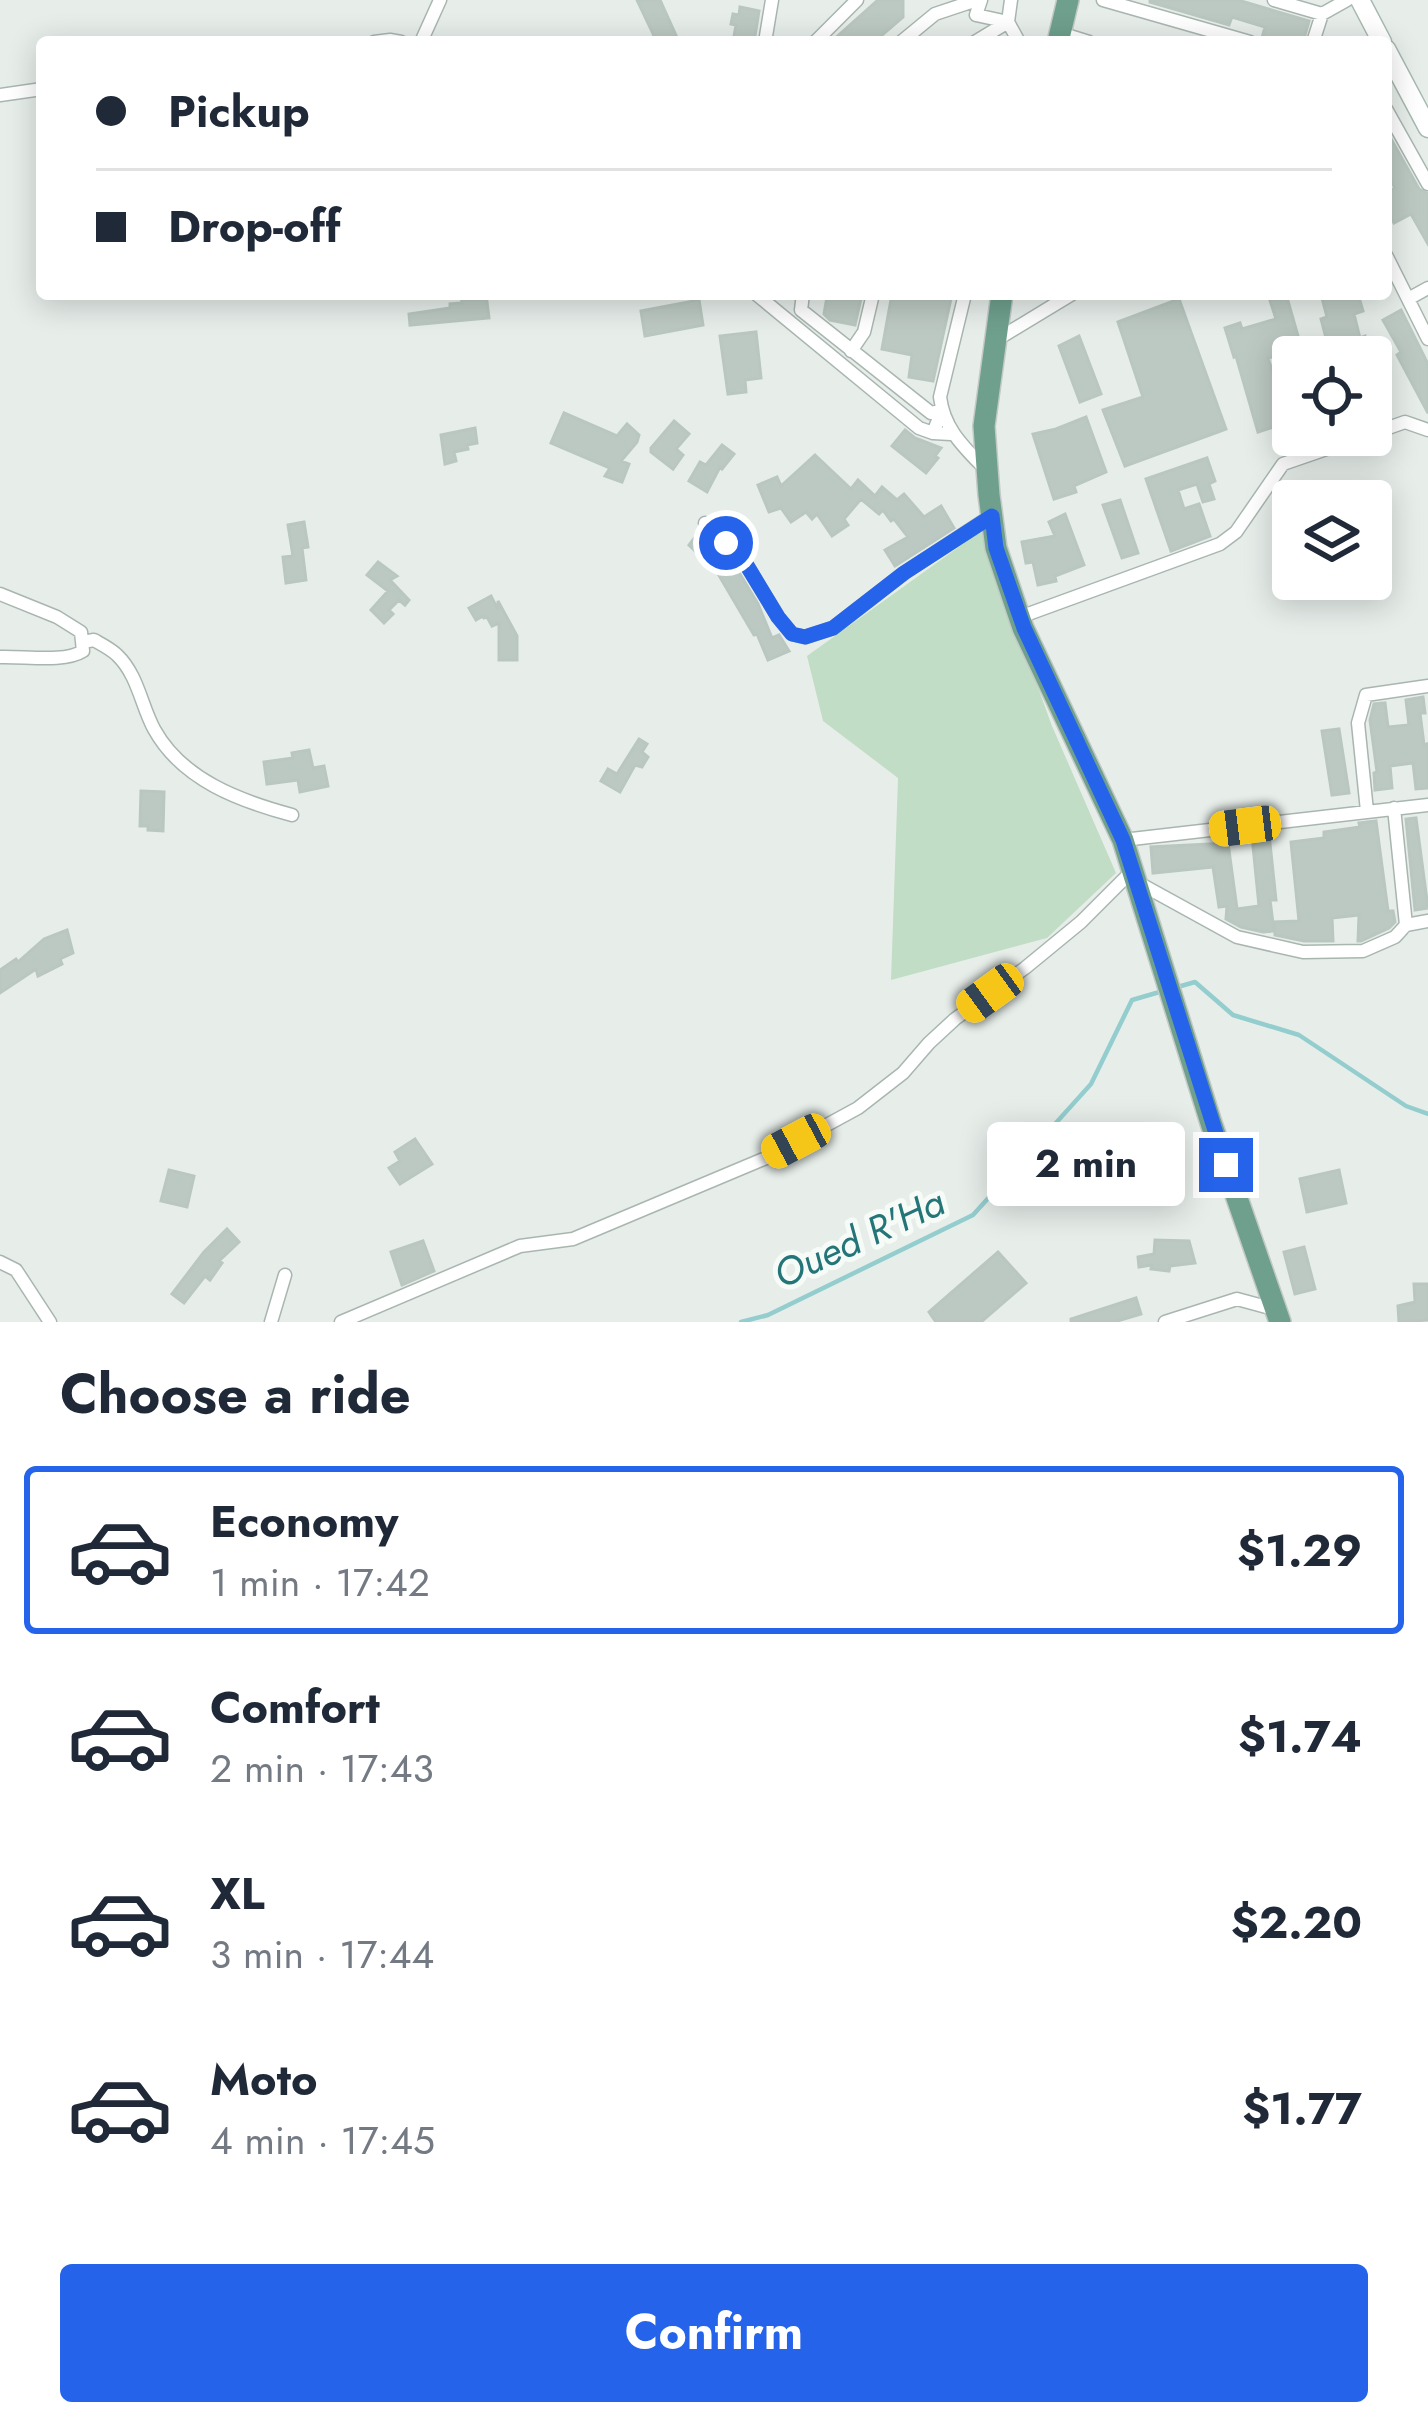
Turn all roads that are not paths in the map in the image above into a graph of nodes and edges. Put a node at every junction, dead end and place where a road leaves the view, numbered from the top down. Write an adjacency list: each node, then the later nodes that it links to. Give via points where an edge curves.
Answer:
1 (440, 0): 14 (street)
2 (772, 0): 15 (street)
3 (857, 0): 16 (street)
4 (924, 0): 11 (street)
5 (979, 0): 11 (street); 13 (street, via 976,15)
6 (1011, 0): 13 (street)
7 (1068, 0): 20 (main road)
8 (1103, 0): 21 (street)
9 (1274, 0): 12 (street)
10 (1346, 1): 12 (street); 23 (main road)
11 (935, 14): 17 (street)
12 (1322, 14): 22 (street)
13 (1008, 22): 18 (street); 19 (street)
14 (424, 36)
15 (766, 36)
16 (821, 36)
17 (909, 36)
18 (985, 36)
19 (1016, 36)
20 (1059, 36)
21 (1229, 36)
22 (1315, 36)
23 (1373, 36)
24 (1392, 63): 28 (main road)
25 (36, 90): 26 (street)
26 (0, 95)
27 (1392, 121): 29 (street)
28 (1428, 128)
29 (1428, 184)
30 (1392, 267): 32 (street)
31 (1428, 288): 32 (street)
32 (1408, 299): 39 (street)
33 (763, 300): 45 (street)
34 (802, 300): 41 (street, via 801,310)
35 (872, 300): 41 (street)
36 (964, 300): 42 (street)
37 (1001, 300): 40 (main road)
38 (1062, 300): 40 (street)
39 (1428, 339)
40 (994, 341): 48 (main road)
41 (851, 351): 42 (street, via 931,413)
42 (942, 410): 45 (street); 46 (street)
43 (1392, 426): 44 (street)
44 (1428, 430)
45 (933, 433): 46 (street)
46 (951, 434): 48 (street)
47 (1306, 456): 52 (street, via 1283,464 1220,544)
48 (987, 471): 49 (main road)
49 (992, 516): 50 (street, via 833,628 805,637 792,634 746,564); 52 (main road)
50 (705, 524)
51 (0, 594): 53 (street, via 57,617)
52 (1020, 617): 60 (main road)
53 (83, 642): 54 (street, via 83,651 63,659); 59 (street, via 118,655 179,764 241,801)
54 (0, 657)
55 (1428, 686): 58 (street, via 1366,695 1358,723)
56 (1428, 805): 57 (street)
57 (1394, 808): 58 (street); 63 (street)
58 (1367, 811): 60 (street)
59 (292, 815)
60 (1123, 840): 61 (main road)
61 (1137, 884): 63 (street, via 1237,937 1303,952 1363,952); 67 (main road); 70 (street, via 956,1019 858,1108 766,1158 573,1239 520,1246)
62 (1428, 921): 63 (street)
63 (1406, 925)
64 (0, 1262): 68 (street, via 16,1270)
65 (285, 1275): 69 (street)
66 (1213, 1308): 67 (street, via 1237,1299); 71 (street); 72 (street)
67 (1278, 1316)
68 (50, 1322)
69 (271, 1322)
70 (340, 1322)
71 (1165, 1322)
72 (1220, 1322)

